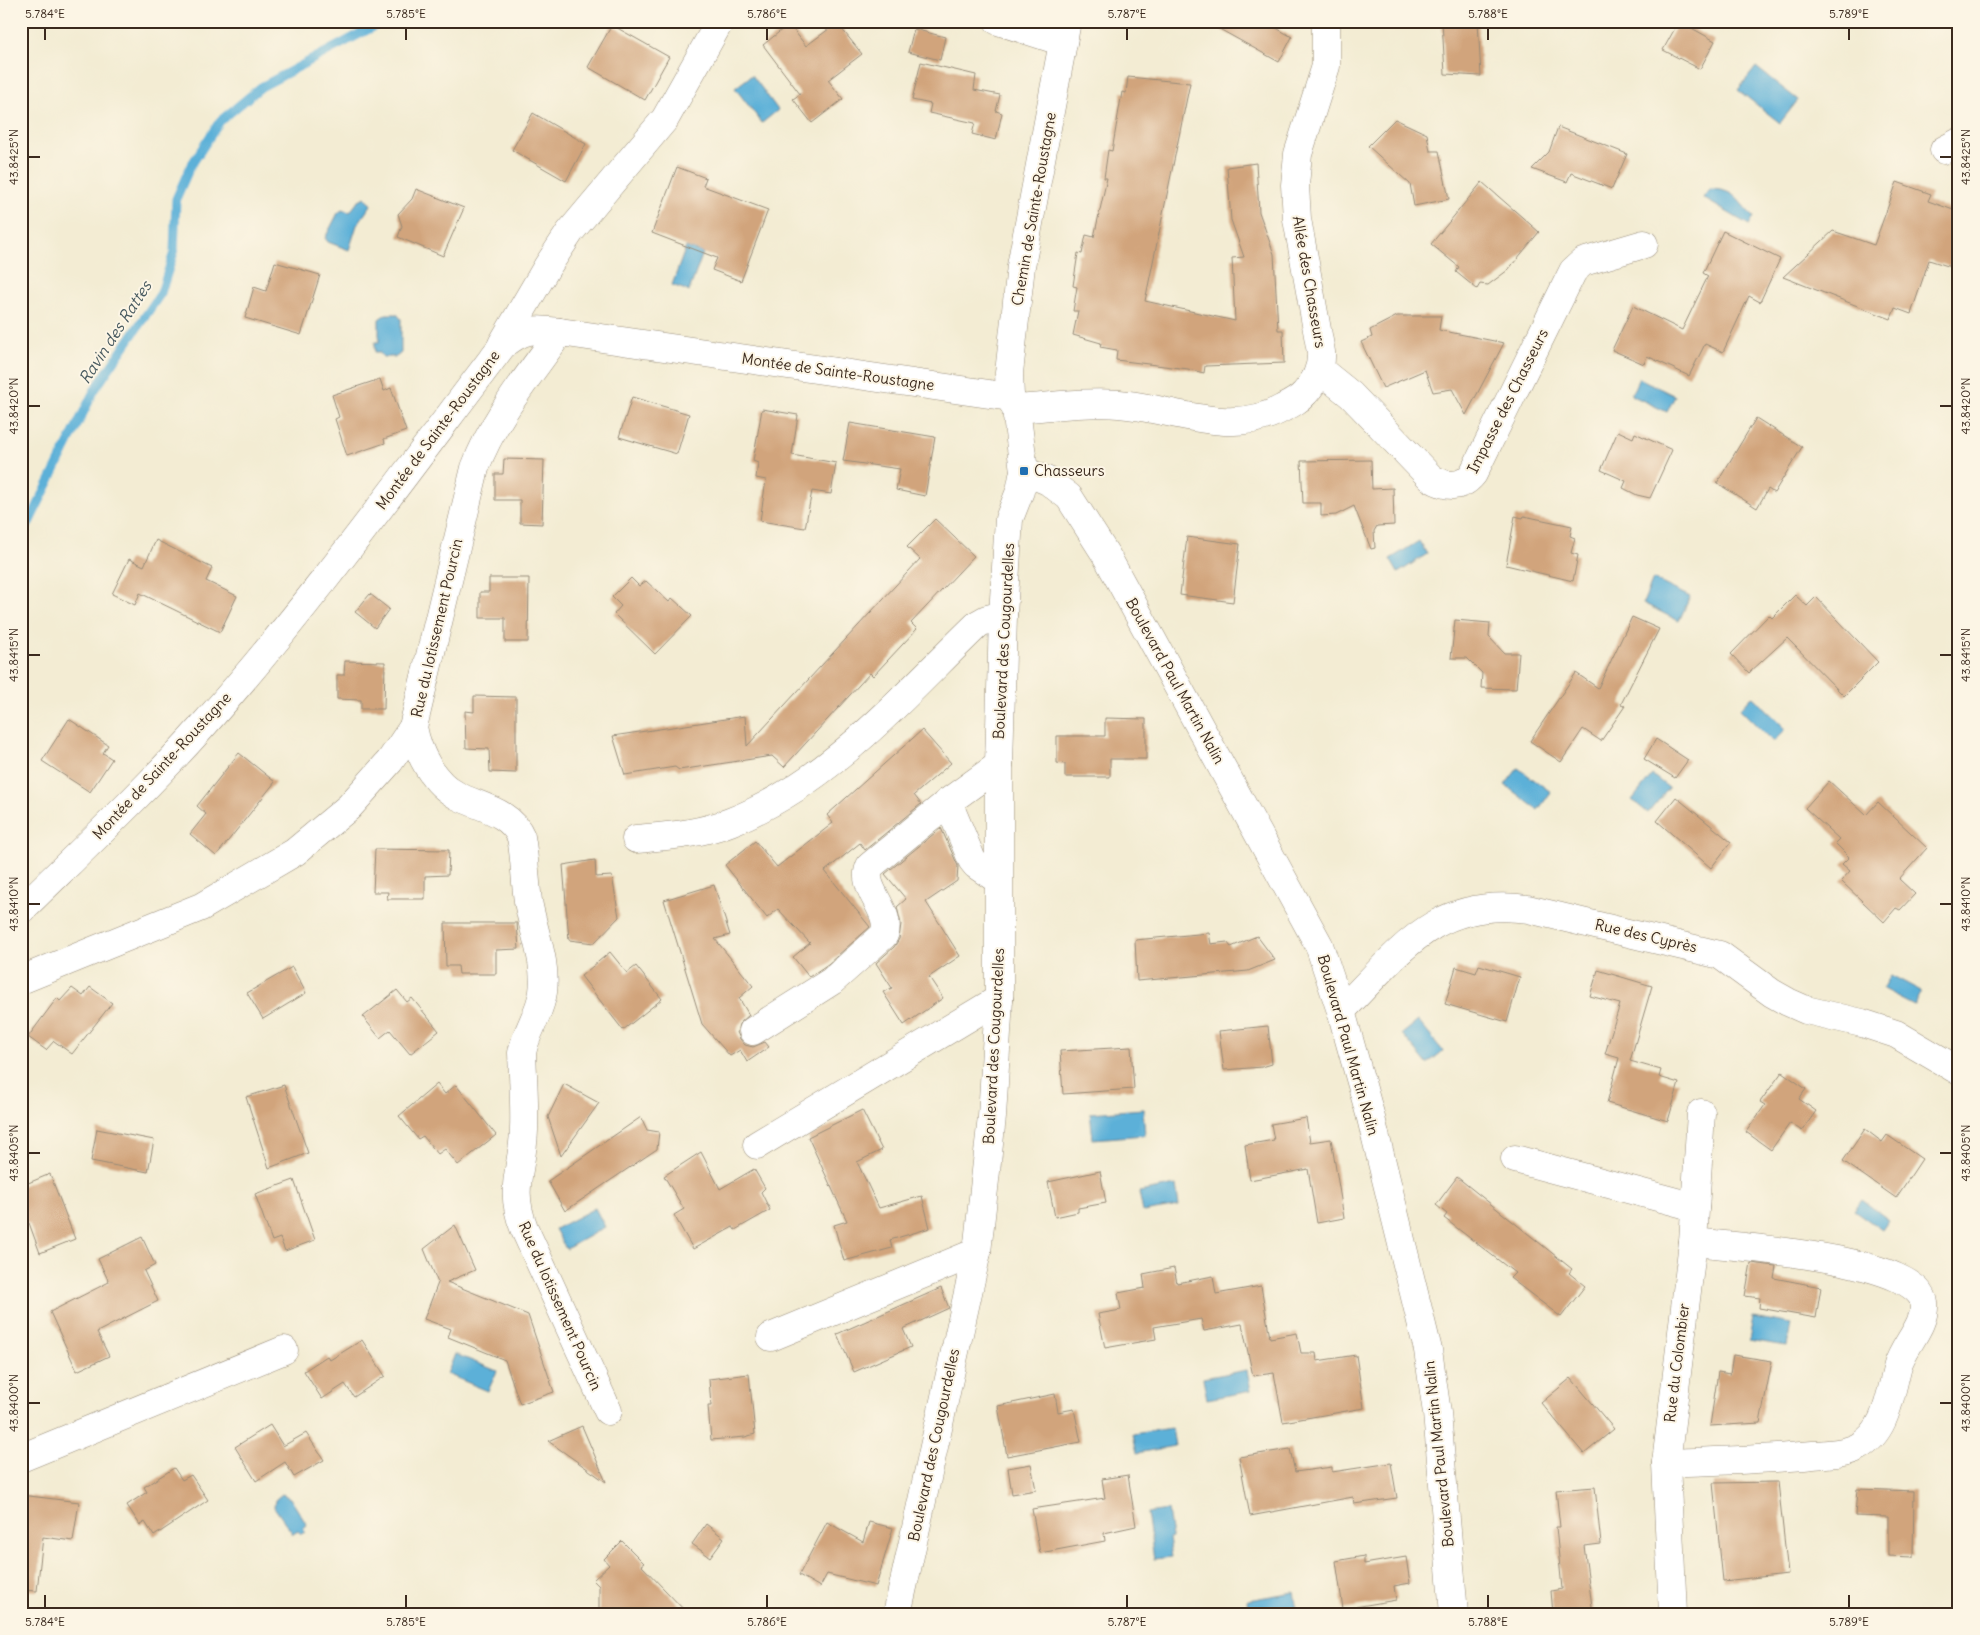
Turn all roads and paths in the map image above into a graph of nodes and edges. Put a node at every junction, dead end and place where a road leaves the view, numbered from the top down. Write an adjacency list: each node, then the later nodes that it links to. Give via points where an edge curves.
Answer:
1 (720, 21): 7 (street, via 665,119 570,232)
2 (998, 21): 4 (street)
3 (1326, 21): 8 (street, Allée des Chasseurs, via 1326,66 1298,154 1295,185 1297,219 1321,352)
4 (1065, 32): 9 (street, Chemin de Sainte-Roustagne, via 1021,266 1009,373)
5 (1644, 244): 8 (street, Impasse des Chasseurs, via 1583,262 1572,271 1473,474 1459,485 1441,484 1431,478 1351,395)
6 (560, 332): 7 (street, Montée de Sainte-Roustagne, via 525,331); 9 (street, Montée de Sainte-Roustagne); 12 (street, Rue du lotissement Pourcin, via 501,414 478,459)
7 (502, 346): 17 (street, Montée de Sainte-Roustagne, via 330,575 202,727)
8 (1320, 370): 9 (street, Allée des Chasseurs, via 1297,401 1259,418 1234,422 1120,404)
9 (1013, 403): 10 (street, Chemin de Sainte-Roustagne)
10 (1024, 471): 11 (street, Boulevard des Cougourdelles, via 1010,519); 20 (street, Boulevard Paul Martin Nalin, via 1048,481 1069,497 1106,555 1305,917 1319,945)
11 (1003, 615): 13 (street, Boulevard des Cougourdelles); 15 (street, via 978,624 867,731 791,791 730,822 692,833)
12 (413, 727): 18 (street, via 390,761 349,807 289,856 201,907); 31 (street, Rue du lotissement Pourcin, via 419,752 445,786 456,795 505,817 521,837 528,899 543,980 540,1005 522,1053 524,1131 516,1199 524,1228)
13 (999, 765): 14 (street); 16 (street, Boulevard des Cougourdelles)
14 (948, 802): 16 (street, via 972,860); 21 (street, via 868,869 869,880 886,923 884,935 832,980)
15 (636, 839)
16 (998, 880): 19 (street, Boulevard des Cougourdelles)
17 (21, 910)
18 (21, 980)
19 (999, 1000): 24 (street); 28 (street, Boulevard des Cougourdelles, via 992,1117)
20 (1341, 1011): 22 (street, Rue des Cyprès, via 1418,935 1459,913 1482,907 1506,906 1720,955 1772,994 1788,1002 1806,1010 1896,1034); 35 (street, Boulevard Paul Martin Nalin, via 1370,1114 1434,1381)
21 (753, 1031)
22 (1959, 1071)
23 (1701, 1113): 26 (street, Rue du Colombier)
24 (756, 1145)
25 (1515, 1159): 26 (street)
26 (1695, 1207): 27 (street, Rue du Colombier)
27 (1693, 1242): 33 (street, Rue du Colombier); 33 (street, via 1789,1252 1861,1266 1896,1277 1916,1288 1924,1302 1923,1315 1900,1358 1878,1430 1856,1448 1779,1458)
28 (977, 1252): 29 (street); 34 (street, Boulevard des Cougourdelles)
29 (771, 1337)
30 (284, 1350): 32 (street)
31 (608, 1411)
32 (21, 1458)
33 (1666, 1464): 36 (street, Rue du Colombier)
34 (897, 1614)
35 (1454, 1614)
36 (1673, 1614)

